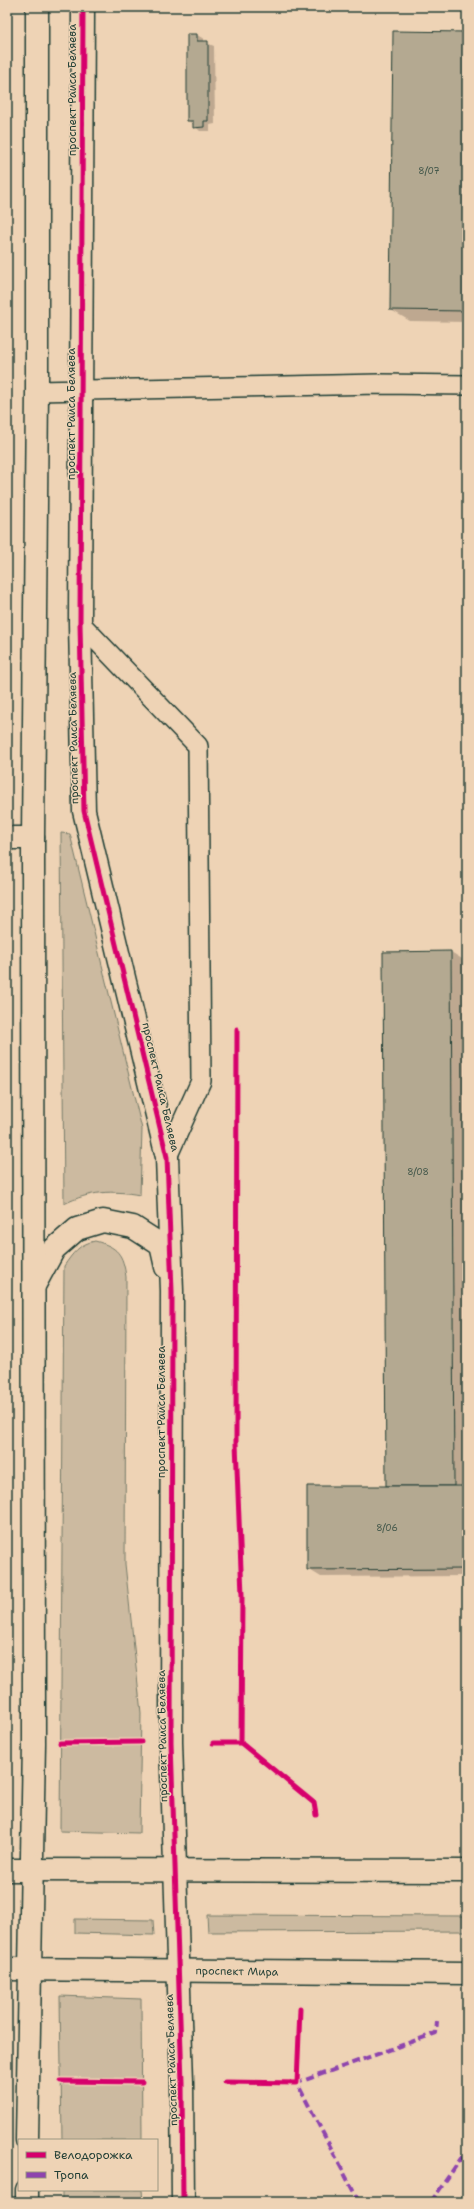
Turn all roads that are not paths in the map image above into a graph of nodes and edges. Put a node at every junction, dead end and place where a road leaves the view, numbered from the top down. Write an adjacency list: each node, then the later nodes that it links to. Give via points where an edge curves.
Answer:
1 (37, 7): 5 (street)
2 (83, 7): 4 (street, проспект Раиса Беляева)
3 (467, 385): 4 (lane)
4 (81, 389): 5 (lane); 6 (street, проспект Раиса Беляева)
5 (37, 391): 8 (street)
6 (80, 623): 9 (street, проспект Раиса Беляева, via 84,811); 9 (lane, via 198,746 201,1081)
7 (7, 838): 8 (street)
8 (33, 838): 10 (street)
9 (167, 1157): 11 (street, проспект Раиса Беляева)
10 (34, 1287): 11 (street, via 54,1249 77,1229 103,1221 133,1227 161,1245); 13 (street, via 34,1743)
11 (172, 1291): 14 (street, проспект Раиса Беляева, via 171,1742)
12 (7, 1870): 13 (street)
13 (31, 1870): 14 (street); 17 (street)
14 (175, 1870): 15 (street); 18 (street, проспект Раиса Беляева)
15 (467, 1871)
16 (7, 1969): 17 (street, проспект Мира)
17 (29, 1969): 18 (street, проспект Мира); 20 (street)
18 (178, 1971): 19 (street, проспект Мира); 23 (street, проспект Раиса Беляева)
19 (467, 1974)
20 (27, 2139)
21 (27, 2191): 22 (street)
22 (27, 2202)
23 (183, 2202)

